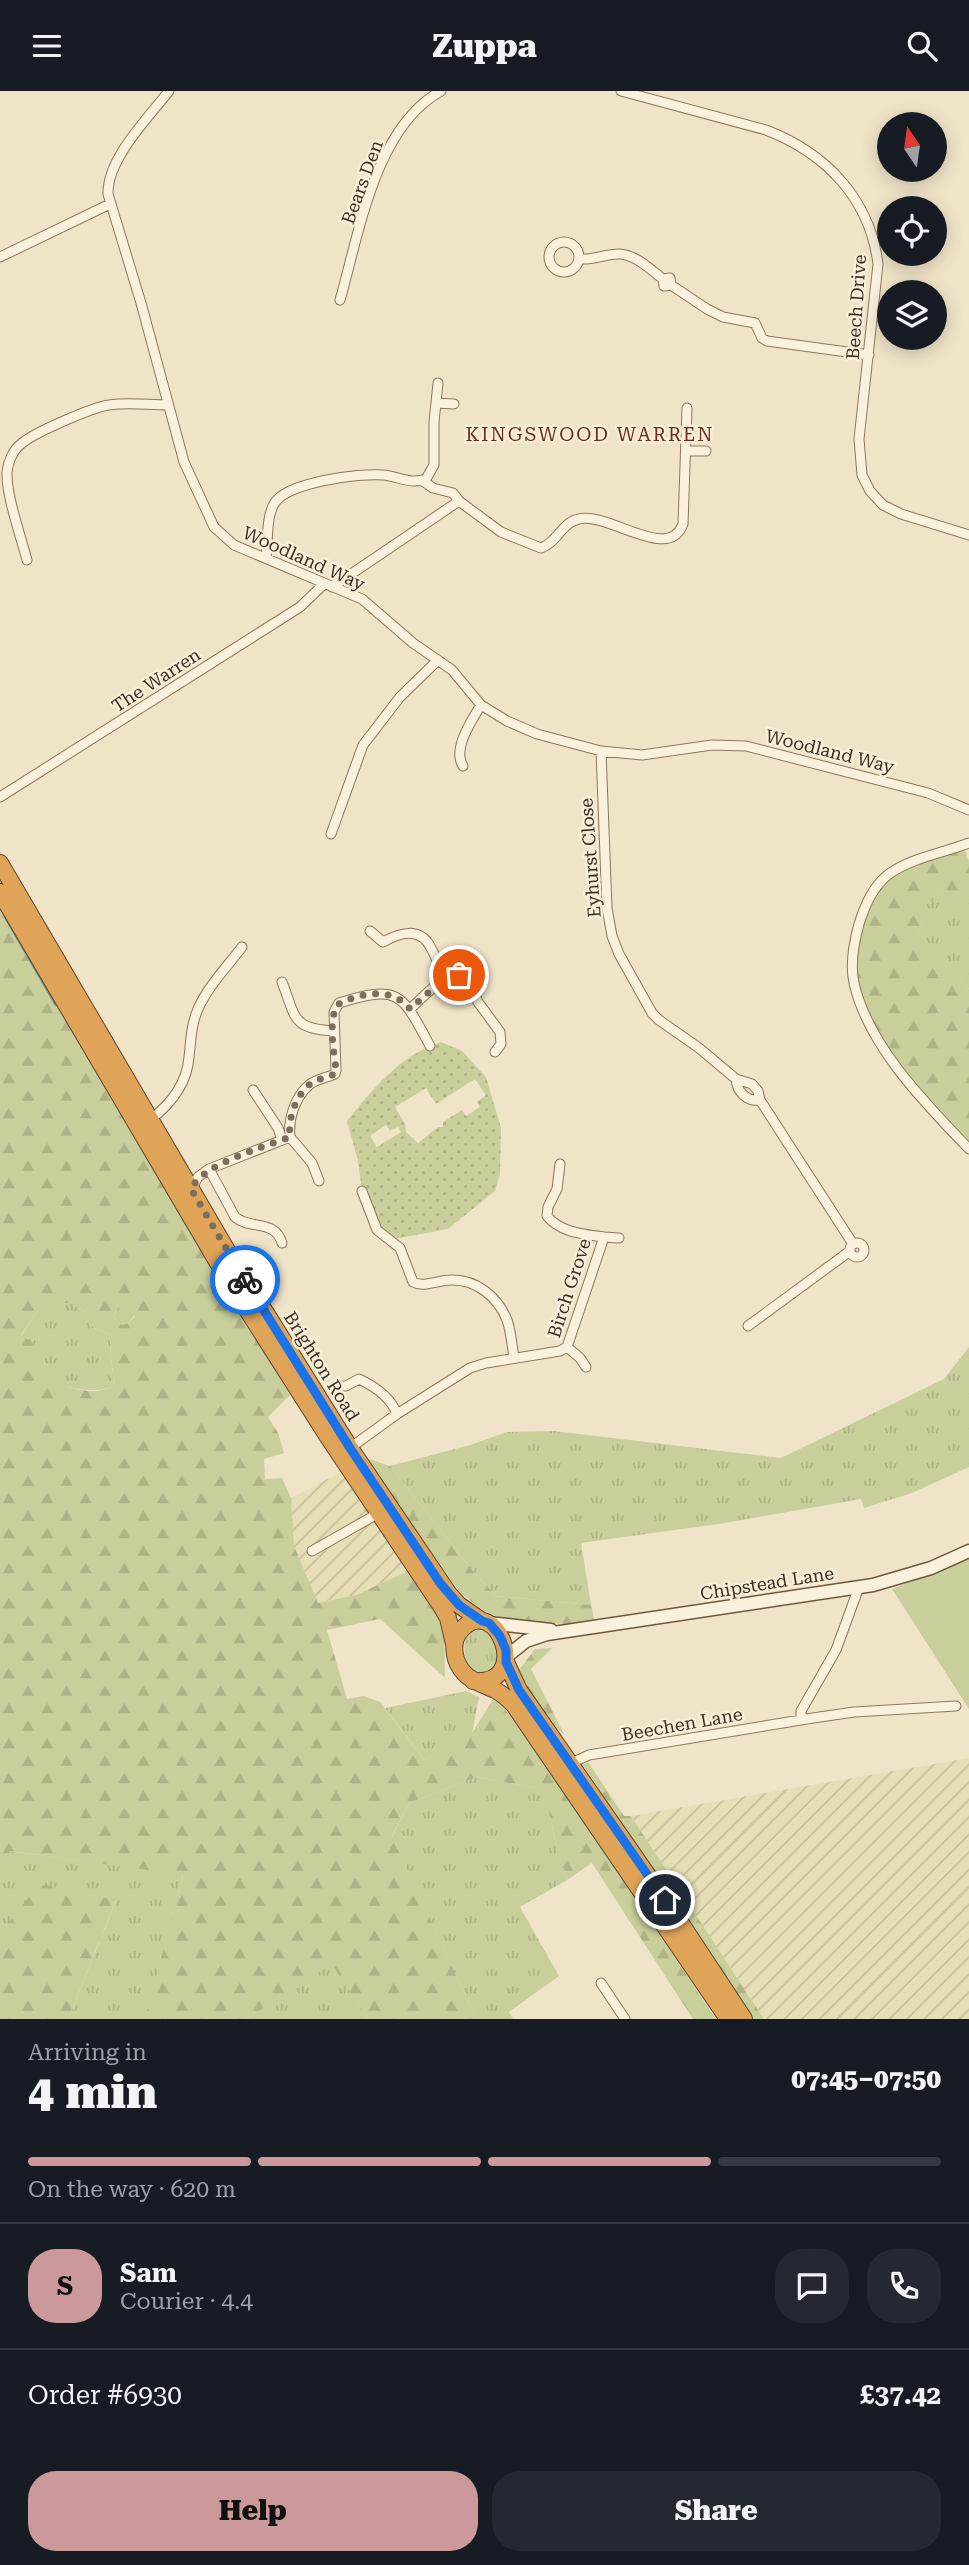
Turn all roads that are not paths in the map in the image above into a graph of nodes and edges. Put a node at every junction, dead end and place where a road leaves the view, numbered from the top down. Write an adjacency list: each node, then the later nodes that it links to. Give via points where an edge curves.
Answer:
1 (169, 91): 4 (street, Woodland Way, via 115,163 107,184)
2 (441, 91): 7 (street, Bears Den, via 407,120 381,165)
3 (621, 91): 8 (street, Beech Drive, via 766,130 813,154 835,173 859,203 876,248)
4 (110, 204): 5 (street); 12 (street, Woodland Way)
5 (0, 257)
6 (580, 260): 8 (street, via 627,255 707,309 755,323 767,341)
7 (340, 300)
8 (869, 355): 18 (street, Beech Drive, via 859,439 862,475 870,491 901,514)
9 (438, 383): 10 (street)
10 (436, 403): 11 (street); 16 (street, via 434,465)
11 (454, 404)
12 (168, 405): 19 (street, Woodland Way, via 184,463 214,527 234,545); 20 (street, via 97,407 20,444 7,471)
13 (687, 408): 14 (street)
14 (686, 451): 15 (street); 17 (street, via 683,524 680,532 665,541 602,520 578,519 541,548 501,533)
15 (706, 451)
16 (423, 481): 17 (street, via 453,493); 19 (street, via 381,475 325,480 296,488 275,502)
17 (459, 501): 21 (street, The Warren)
18 (969, 535)
19 (266, 558): 21 (street, Woodland Way)
20 (27, 560)
21 (328, 585): 22 (street, Woodland Way, via 362,599); 26 (street, The Warren)
22 (438, 660): 23 (street, Woodland Way); 28 (street, via 400,697 363,745)
23 (481, 705): 24 (street, Woodland Way, via 537,734); 25 (street, via 461,747)
24 (601, 751): 27 (street, Woodland Way, via 642,755 712,745 746,746 928,793); 52 (street, Eyhurst Close, via 607,908 615,945 652,1013 736,1079 756,1087 852,1247)
25 (463, 766)
26 (0, 797)
27 (969, 810)
28 (331, 834)
29 (969, 843): 43 (street, via 908,864 878,884 864,907 853,971 863,1011 898,1071)
30 (0, 863): 41 (highway, Brighton Road)
31 (0, 892): 59 (highway, Brighton Road, via 225,1275)
32 (370, 931): 34 (street, via 383,942 396,934 421,937)
33 (242, 947): 41 (street, via 198,1009 181,1085)
34 (446, 977): 36 (street); 39 (street, via 463,974 469,978 478,1002 500,1032 502,1044)
35 (282, 982): 37 (street, via 300,1024)
36 (410, 1009): 37 (street, via 384,993 344,1002 334,1009); 38 (street)
37 (334, 1031): 42 (street, via 335,1074 305,1090 291,1115)
38 (430, 1046)
39 (495, 1052)
40 (253, 1090): 42 (street)
41 (150, 1120): 47 (highway, Brighton Road)
42 (286, 1138): 45 (street); 46 (street, via 312,1163)
43 (969, 1149)
44 (561, 1164): 49 (street, Birch Grove, via 547,1216 573,1232)
45 (209, 1169): 47 (street); 51 (street, via 235,1217 273,1229)
46 (319, 1181)
47 (191, 1189): 58 (highway, Brighton Road)
48 (362, 1191): 54 (street, via 377,1230 400,1248 413,1282 462,1281 493,1297 507,1320)
49 (604, 1237): 50 (street); 53 (street, Birch Grove)
50 (618, 1238)
51 (282, 1243)
52 (748, 1326)
53 (567, 1347): 54 (street, Birch Grove); 55 (street)
54 (514, 1358): 57 (street, Birch Grove, via 470,1368)
55 (586, 1367)
56 (340, 1386): 57 (street, via 359,1379 374,1387)
57 (397, 1414): 58 (street, Birch Grove)
58 (350, 1448): 63 (highway, Brighton Road, via 449,1594)
59 (379, 1513): 60 (street); 65 (highway, Brighton Road, via 445,1612)
60 (312, 1551)
61 (969, 1551): 62 (street, Chipstead Lane, via 906,1577)
62 (859, 1587): 64 (street, Chipstead Lane); 69 (street, via 836,1650 801,1711)
63 (485, 1622): 64 (street, Chipstead Lane); 65 (highway, via 464,1627); 66 (highway, via 500,1636)
64 (565, 1632): 66 (street, Chipstead Lane, via 526,1641)
65 (454, 1644): 67 (highway, via 459,1668)
66 (506, 1660): 67 (highway, via 493,1677); 70 (highway, via 519,1690)
67 (473, 1681): 73 (highway, via 500,1692 523,1718)
68 (956, 1706): 69 (street, Beechen Lane)
69 (801, 1719): 70 (street, Beechen Lane, via 589,1755)
70 (569, 1764): 74 (highway)
71 (601, 1983): 72 (street)
72 (625, 2019)
73 (728, 2019)
74 (744, 2019)

